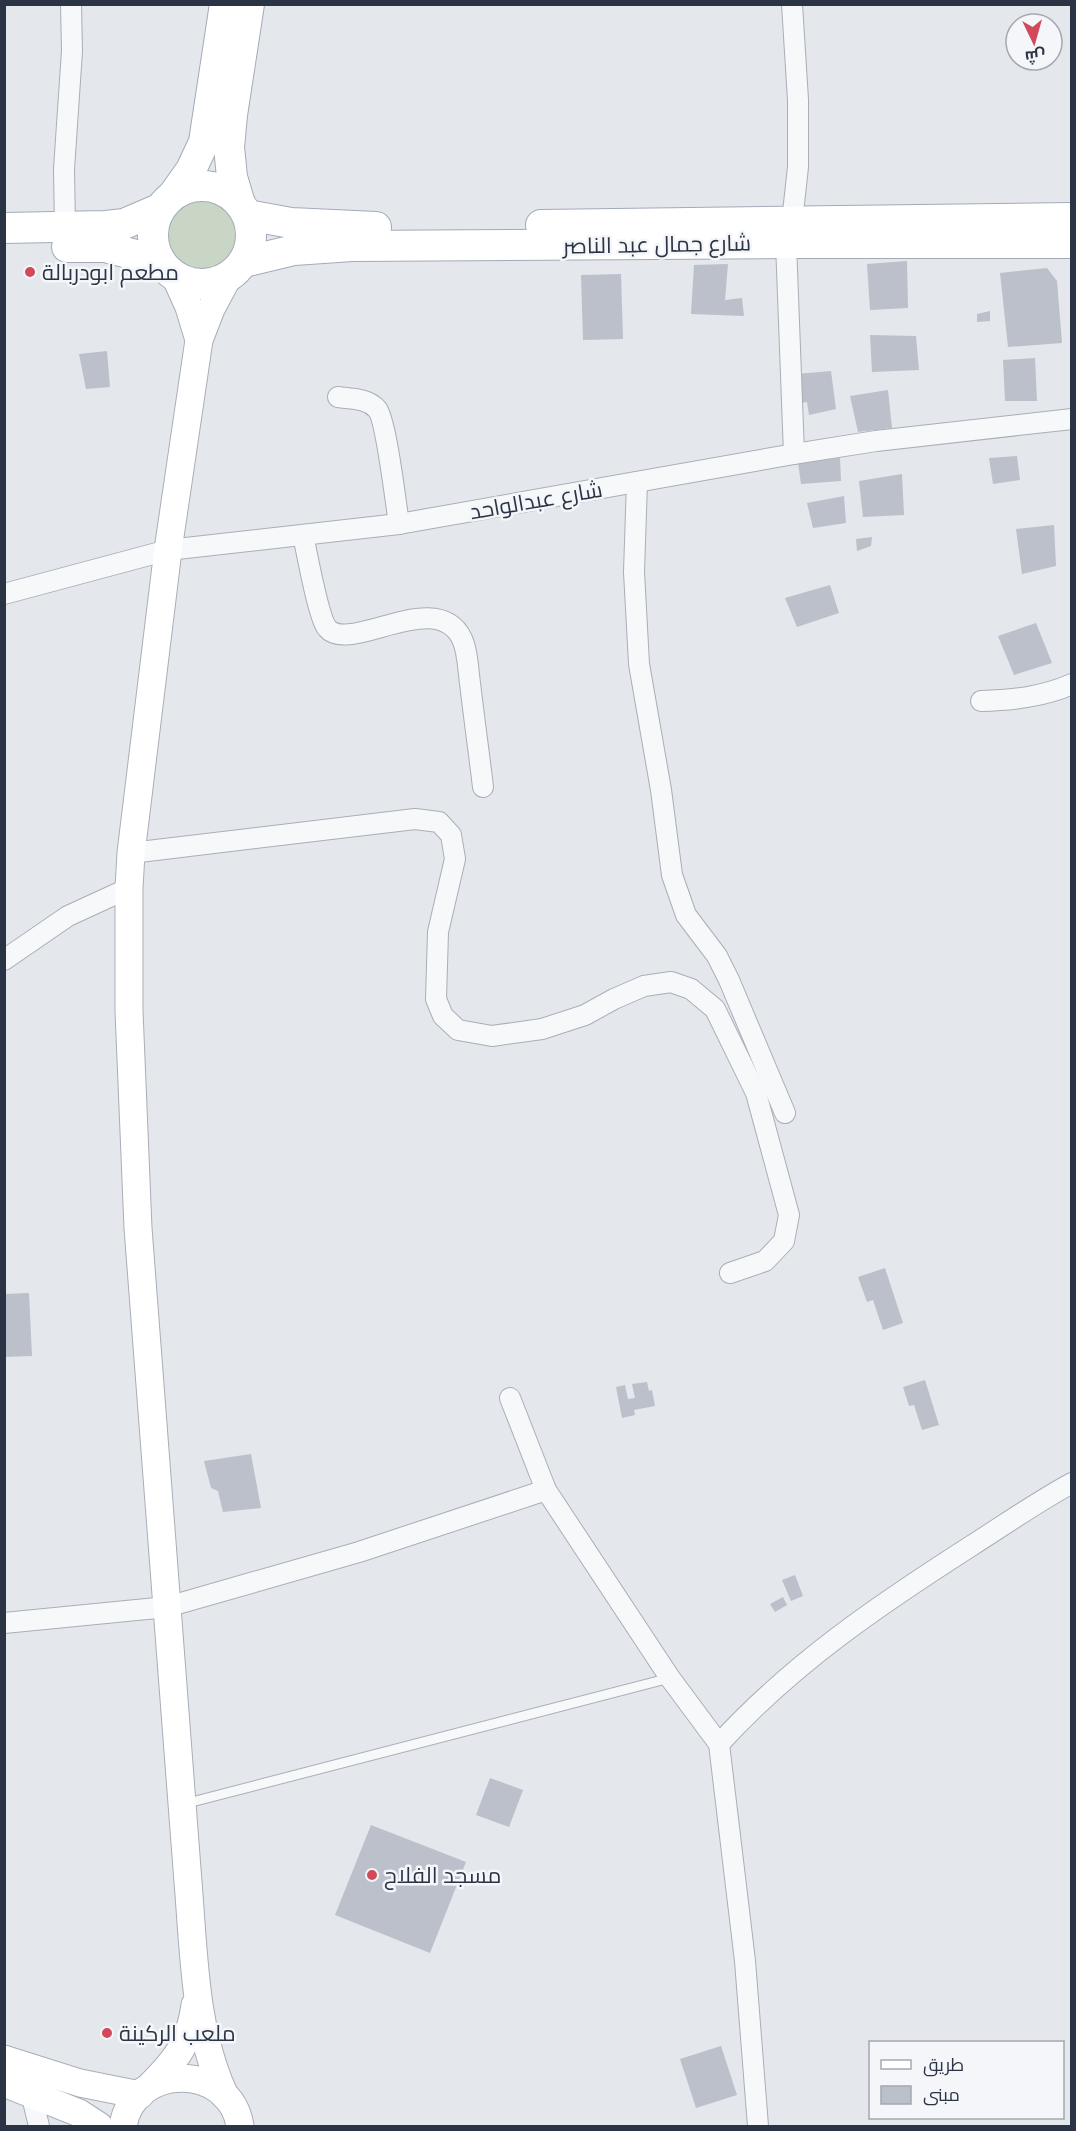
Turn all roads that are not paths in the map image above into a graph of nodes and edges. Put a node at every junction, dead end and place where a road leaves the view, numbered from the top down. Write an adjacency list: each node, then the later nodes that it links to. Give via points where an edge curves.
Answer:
1 (71, 4): 9 (street)
2 (225, 4): 5 (main road, via 204,142 191,170)
3 (249, 4): 6 (main road, via 229,147 232,177)
4 (792, 4): 10 (street, via 798,167)
5 (167, 201): 6 (main road, via 191,187 209,186 226,192); 9 (main road, via 124,224); 13 (main road, via 153,226 153,244)
6 (244, 209): 10 (main road, شارع جمال عبد الناصر, via 291,223 348,227); 14 (main road, via 251,231 250,247)
7 (1071, 218): 10 (main road, شارع جمال عبد الناصر)
8 (4, 228): 9 (main road)
9 (65, 228)
10 (789, 232): 11 (main road, شارع جمال عبد الناصر); 14 (main road, شارع جمال عبد الناصر, via 352,246 294,250); 18 (street)
11 (1071, 243)
12 (4, 247): 13 (main road, via 105,247)
13 (168, 269): 14 (main road, via 193,284 211,284); 15 (street, via 189,307)
14 (236, 270): 15 (street, via 211,309)
15 (199, 340): 22 (street)
16 (338, 398): 20 (street, via 363,399 378,410 384,426)
17 (1071, 419): 18 (street, شارع عبدالواحد)
18 (794, 454): 19 (street, شارع عبدالواحد)
19 (637, 482): 20 (street, شارع عبدالواحد); 30 (street, via 634,573 639,664 672,875 686,915 717,956 729,980)
20 (399, 524): 21 (street, شارع عبدالواحد)
21 (303, 535): 22 (street, شارع عبدالواحد); 26 (street, via 321,613 327,628 334,633 354,634 423,618 439,619 453,627 462,639)
22 (168, 550): 23 (street, شارع عبدالواحد); 27 (street)
23 (4, 594)
24 (1071, 684): 25 (street, via 1055,692)
25 (981, 701)
26 (483, 787)
27 (131, 853): 28 (street); 31 (street, via 415,819 439,822 451,835 455,859 438,932 436,999 443,1016 458,1030 492,1036 542,1029 585,1015 644,986 671,982 691,989 715,1009 756,1093 789,1215 784,1241 765,1261)
28 (129, 888): 29 (street, via 68,916); 35 (street, via 129,1011 138,1228)
29 (4, 960)
30 (785, 1113)
31 (730, 1273)
32 (510, 1398): 34 (street)
33 (1071, 1483): 38 (street, via 901,1591 831,1641 752,1708)
34 (546, 1490): 35 (street, via 359,1552); 37 (street)
35 (167, 1607): 36 (street); 39 (street)
36 (4, 1623)
37 (670, 1678): 38 (street); 39 (lane)
38 (719, 1744): 50 (street, via 745,1961)
39 (182, 1804): 40 (street)
40 (197, 1986): 43 (street, via 190,2030 180,2053); 45 (street, via 208,2055)
41 (4, 2059): 43 (street, via 80,2083)
42 (4, 2083): 44 (street)
43 (145, 2091): 45 (street, via 168,2079 189,2078 208,2084); 49 (street, via 133,2102)
44 (31, 2093): 47 (street); 48 (street)
45 (225, 2096): 46 (street)
46 (241, 2125)
47 (39, 2127)
48 (99, 2127)
49 (123, 2127)
50 (758, 2127)

